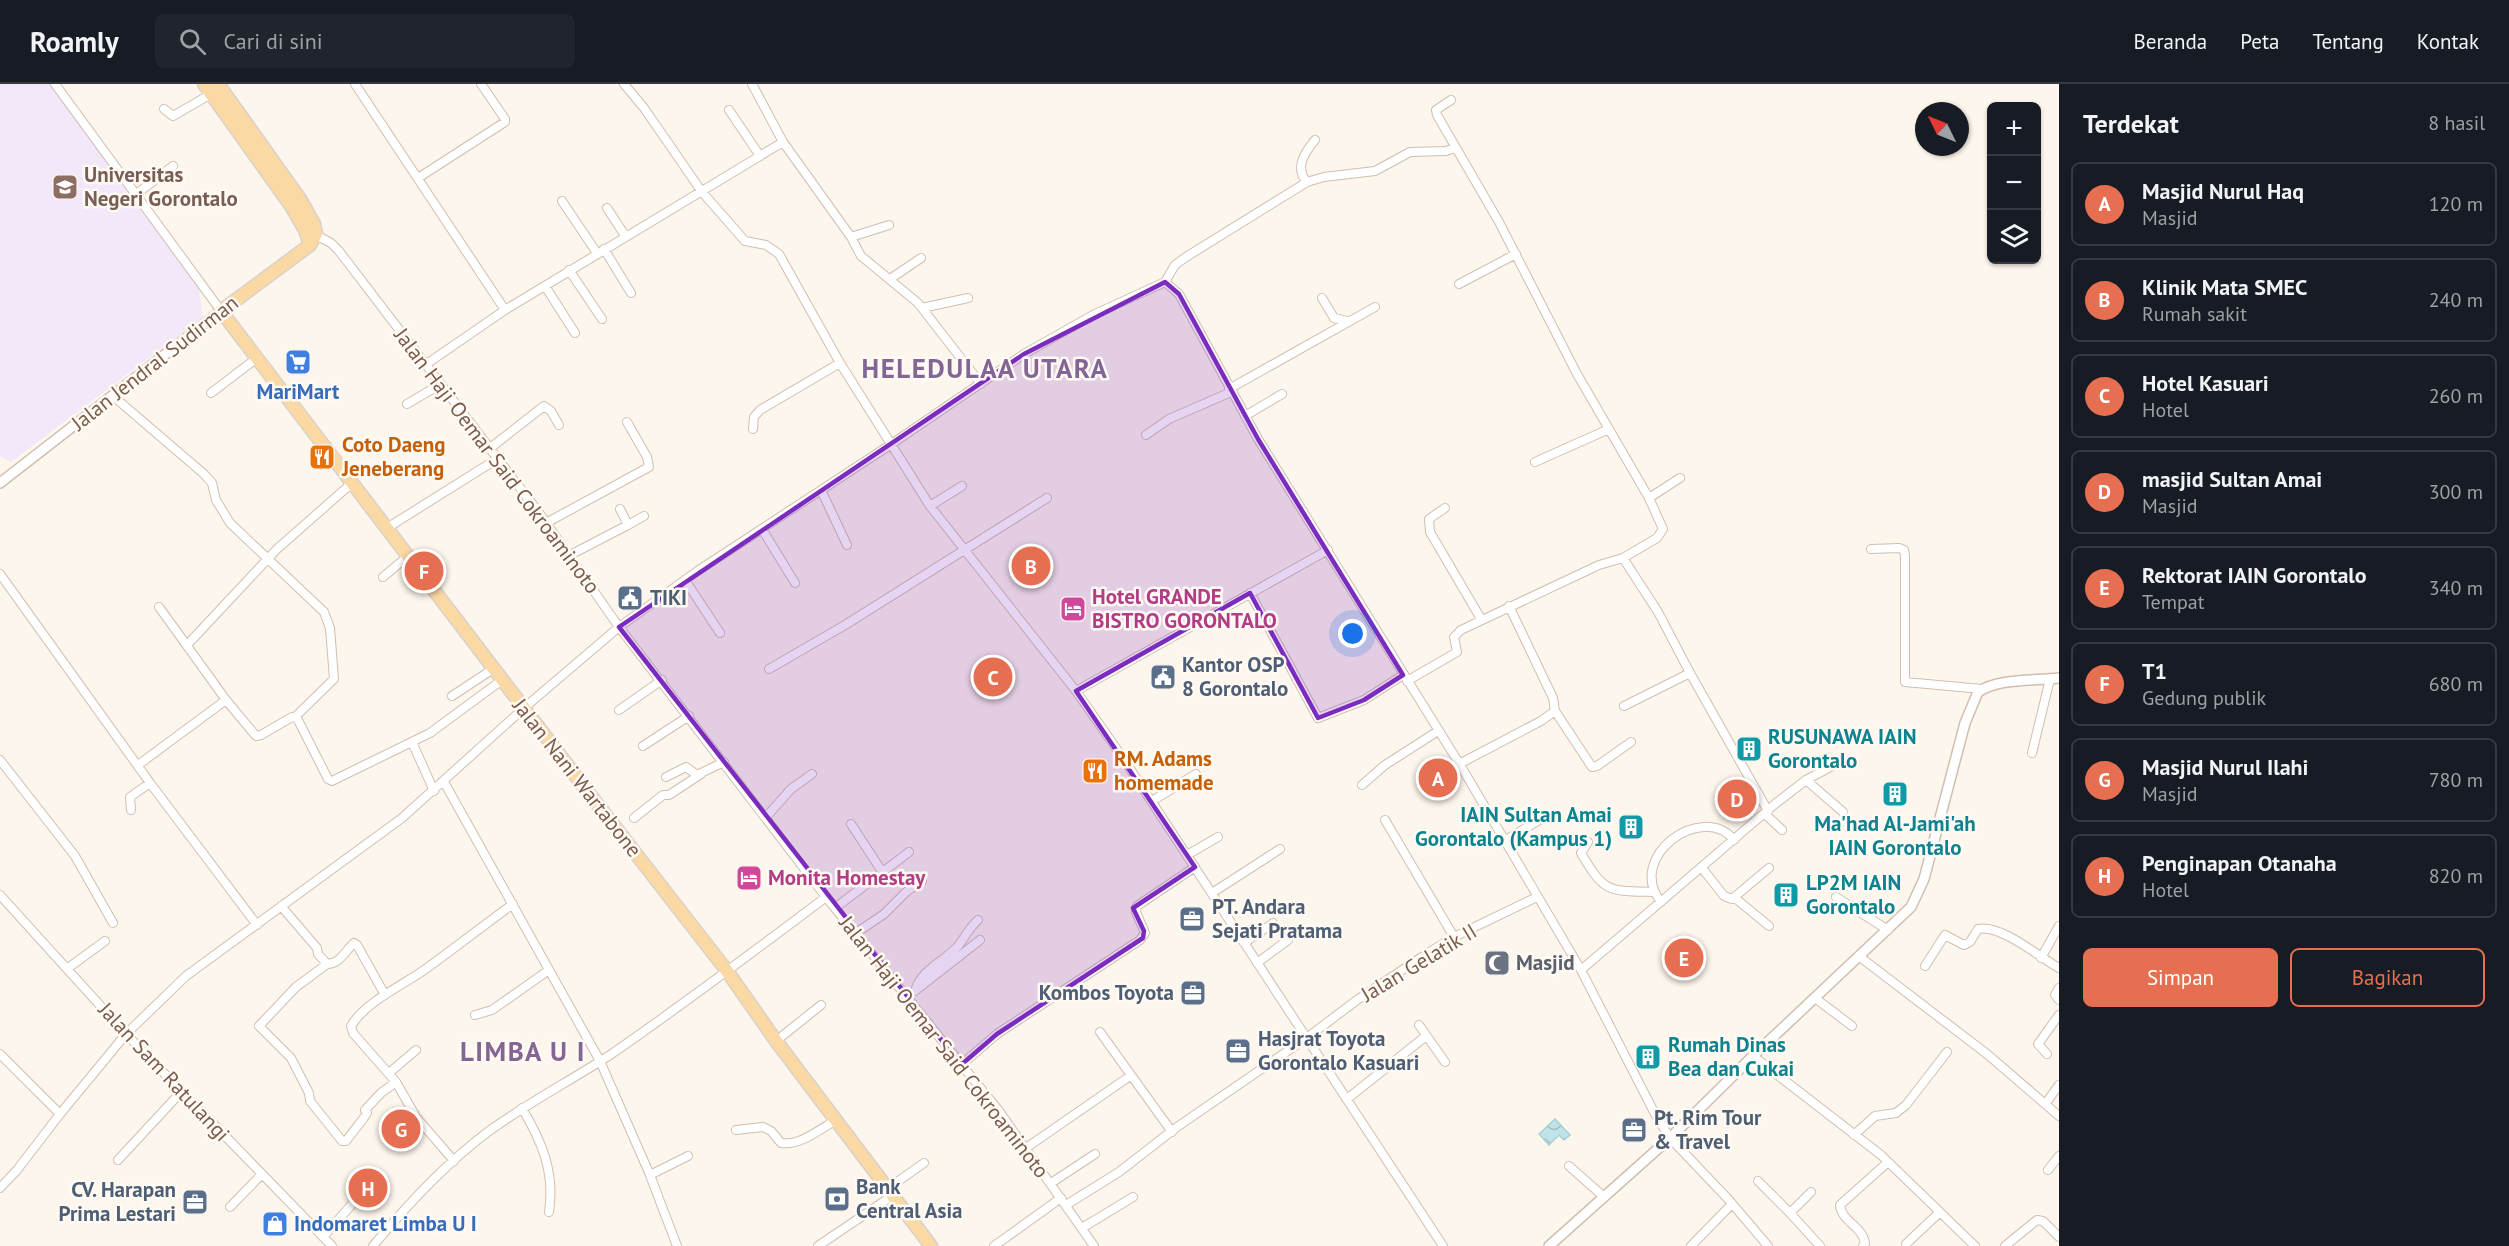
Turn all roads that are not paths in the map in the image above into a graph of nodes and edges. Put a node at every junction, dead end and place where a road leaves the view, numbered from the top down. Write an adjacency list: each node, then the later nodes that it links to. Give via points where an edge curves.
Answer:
1 (55, 84): 18 (street)
2 (355, 84): 15 (street)
3 (481, 84): 15 (street, via 505,122)
4 (624, 84): 17 (street)
5 (752, 84): 11 (street)
6 (211, 87): 8 (street, via 173,116); 22 (main road)
7 (1448, 102): 12 (street, via 1438,109 1437,115)
8 (164, 109)
9 (729, 110): 13 (street)
10 (1315, 140): 16 (street, via 1302,160)
11 (783, 142): 13 (street); 24 (street)
12 (1454, 148): 16 (street, via 1410,152 1376,171); 26 (street)
13 (760, 156): 17 (street)
14 (173, 166): 18 (street)
15 (418, 178): 38 (street)
16 (1307, 182): 30 (street, via 1186,257 1175,265)
17 (702, 192): 23 (street); 44 (street, via 745,241 766,245 779,254)
18 (135, 195): 39 (street)
19 (562, 201): 25 (street)
20 (607, 208): 23 (street)
21 (889, 225): 24 (street)
22 (310, 236): 39 (main road, Jalan Jendral Sudirman); 45 (street, Jalan Haji Oemar Said Cokroaminoto, via 339,251)
23 (626, 237): 25 (street)
24 (851, 237): 29 (street, via 861,256)
25 (600, 251): 28 (street); 33 (street)
26 (1516, 254): 31 (street); 57 (street)
27 (921, 258): 29 (street)
28 (570, 270): 32 (street); 40 (street)
29 (890, 279): 37 (street)
30 (1165, 282): 47 (street, via 1057,335); 48 (street, via 1179,294)
31 (1459, 284)
32 (544, 286): 38 (street); 42 (street)
33 (631, 292)
34 (968, 298): 37 (street)
35 (1323, 298): 41 (street, via 1334,318)
36 (1375, 307): 41 (street)
37 (922, 308): 47 (street)
38 (506, 310): 45 (street)
39 (221, 311): 43 (main road, Jalan Nani Wartabone); 51 (street, Jalan Jendral Sudirman)
40 (602, 319)
41 (1347, 321): 48 (street)
42 (575, 333)
43 (257, 358): 49 (street); 65 (main road, Jalan Nani Wartabone)
44 (840, 363): 56 (street, via 760,410 754,417); 59 (street)
45 (425, 365): 46 (street, Jalan Haji Oemar Said Cokroaminoto)
46 (441, 384): 52 (street); 60 (street, Jalan Haji Oemar Said Cokroaminoto)
47 (981, 384): 59 (street)
48 (1230, 390): 53 (street); 58 (street)
49 (211, 393)
50 (1282, 394): 53 (street)
51 (113, 396): 64 (street, Jalan Jendral Sudirman); 85 (street, via 204,474 212,483 226,518)
52 (407, 404)
53 (1245, 416): 81 (street)
54 (627, 422): 74 (street, via 649,467)
55 (559, 425): 60 (street, via 544,406)
56 (753, 429)
57 (1609, 429): 62 (street); 69 (street)
58 (1146, 435)
59 (890, 446): 67 (street); 70 (street)
60 (489, 449): 61 (street, Jalan Haji Oemar Said Cokroaminoto)
61 (497, 459): 74 (street, Jalan Haji Oemar Said Cokroaminoto); 76 (street)
62 (1535, 462)
63 (1680, 478): 69 (street)
64 (0, 483)
65 (352, 483): 76 (main road, Jalan Nani Wartabone); 85 (street)
66 (962, 486): 70 (street)
67 (821, 490): 77 (street); 78 (street)
68 (1047, 498): 80 (street)
69 (1649, 498): 84 (street, via 1662,532)
70 (930, 506): 80 (street)
71 (1445, 508): 93 (street, via 1429,519 1430,532)
72 (620, 509): 75 (street)
73 (644, 516): 75 (street)
74 (546, 523): 82 (street, Jalan Haji Oemar Said Cokroaminoto)
75 (628, 525): 82 (street)
76 (387, 528): 83 (main road, Jalan Nani Wartabone)
77 (762, 529): 88 (street); 89 (street)
78 (847, 545)
79 (1871, 549): 104 (street, via 1902,549 1905,556 1905,682)
80 (963, 550): 98 (street); 105 (street)
81 (1328, 550): 90 (street); 100 (street)
82 (570, 555): 94 (street, Jalan Haji Oemar Said Cokroaminoto)
83 (408, 556): 87 (street); 97 (main road, Jalan Nani Wartabone)
84 (1623, 558): 91 (street); 99 (street, via 1654,604)
85 (267, 560): 96 (street); 113 (street, via 324,612 330,628 334,678)
86 (0, 574): 122 (street)
87 (383, 577)
88 (685, 580): 94 (street); 95 (street)
89 (795, 583)
90 (1250, 593): 100 (street, via 1318,718); 105 (street)
91 (1509, 606): 93 (street); 111 (street, via 1549,689)
92 (159, 607): 96 (street)
93 (1481, 619): 100 (street, via 1455,635 1457,652)
94 (620, 627): 103 (street, Jalan Haji Oemar Said Cokroaminoto); 109 (street)
95 (720, 633)
96 (188, 644): 107 (street)
97 (493, 669): 102 (main road, Jalan Nani Wartabone); 106 (street)
98 (769, 669)
99 (1690, 673): 108 (street); 135 (street)
100 (1405, 678): 114 (street)
101 (2054, 678): 104 (street); 118 (street)
102 (502, 680): 109 (main road, Jalan Nani Wartabone); 115 (street, via 464,710)
103 (662, 680): 110 (street); 112 (street, Jalan Haji Oemar Said Cokroaminoto)
104 (1982, 689): 172 (street, via 1969,710 1918,896)
105 (1076, 691): 133 (street)
106 (452, 696)
107 (226, 700): 113 (street, via 256,736); 122 (street)
108 (1624, 706)
109 (524, 708): 129 (street); 188 (main road, Jalan Nani Wartabone)
110 (619, 710)
111 (1555, 711): 116 (street, via 1592,767); 121 (street)
112 (689, 716): 117 (street); 120 (street, Jalan Haji Oemar Said Cokroaminoto)
113 (295, 717): 115 (street, via 331,781)
114 (1438, 731): 121 (street); 131 (street)
115 (412, 742): 132 (street)
116 (1631, 742)
117 (643, 746)
118 (2032, 753)
119 (0, 760): 167 (street, via 75,856)
120 (724, 762): 124 (street); 137 (street, Jalan Haji Oemar Said Cokroaminoto)
121 (1459, 764): 145 (street)
122 (138, 765): 130 (street)
123 (1831, 766): 128 (street)
124 (700, 774): 127 (street, via 688,767); 139 (street, via 663,795)
125 (812, 774): 137 (street, via 791,789)
126 (1196, 774): 133 (street)
127 (666, 777)
128 (1806, 780): 135 (street); 136 (street)
129 (444, 782): 132 (street); 163 (street)
130 (150, 783): 134 (street, via 130,797); 169 (street)
131 (1362, 785)
132 (435, 791): 164 (street)
133 (1152, 801): 149 (street)
134 (131, 810)
135 (1767, 812): 142 (street); 144 (street)
136 (1843, 812)
137 (766, 816): 158 (street, Jalan Haji Oemar Said Cokroaminoto)
138 (1546, 816): 145 (street)
139 (634, 818)
140 (1385, 820): 174 (street)
141 (851, 824): 153 (street)
142 (1782, 830)
143 (1218, 837): 149 (street)
144 (1734, 840): 151 (street); 155 (street, via 1716,827 1698,827 1682,834 1658,856 1650,874)
145 (1504, 842): 159 (street)
146 (1588, 842): 155 (street, via 1581,853 1602,884 1616,891)
147 (1280, 849): 156 (street)
148 (909, 852): 153 (street)
149 (1187, 855): 150 (street)
150 (1195, 867): 156 (street); 212 (street, via 1137,906 1145,933 1140,940 998,1034)
151 (1702, 868): 161 (street, via 1724,896); 162 (street)
152 (1769, 868): 161 (street)
153 (883, 873): 165 (street)
154 (922, 881): 173 (street)
155 (1653, 892): 162 (street)
156 (1212, 893): 178 (street)
157 (0, 896): 184 (street, Jalan Sam Ratulangi)
158 (826, 897): 165 (street, Jalan Haji Oemar Said Cokroaminoto); 188 (street)
159 (1537, 897): 174 (street, Jalan Gelatik II); 187 (street)
160 (1836, 897): 172 (street)
161 (1735, 898): 170 (street)
162 (1661, 902): 187 (street)
163 (513, 904): 186 (street); 191 (street)
164 (281, 906): 169 (street); 182 (street)
165 (835, 908): 173 (street, Jalan Haji Oemar Said Cokroaminoto)
166 (978, 920): 190 (street, via 955,949 920,979)
167 (113, 923)
168 (1273, 923): 178 (street)
169 (257, 925): 201 (street, via 186,976)
170 (1769, 926)
171 (2059, 926): 180 (street)
172 (1888, 930): 179 (street)
173 (856, 933): 192 (street, Jalan Haji Oemar Said Cokroaminoto)
174 (1454, 937): 203 (street, Jalan Gelatik II)
175 (980, 940): 190 (street)
176 (1288, 940): 181 (street)
177 (105, 941): 184 (street)
178 (1244, 943): 181 (street)
179 (1860, 957): 193 (street); 219 (street)
180 (2041, 958): 183 (street, via 1987,928 1978,929 1964,945 1945,935); 185 (street)
181 (1257, 963): 203 (street)
182 (327, 964): 191 (street, via 339,960 354,943); 215 (street, via 296,987 259,1026 291,1058 310,1101 342,1142 366,1116 365,1110)
183 (1925, 966)
184 (68, 968): 201 (street, Jalan Sam Ratulangi)
185 (2059, 968)
186 (549, 970): 197 (street, via 492,1010); 210 (street)
187 (1581, 970): 227 (street)
188 (727, 971): 204 (main road, Jalan Nani Wartabone); 210 (street)
189 (2059, 988): 194 (street, via 2055,995)
190 (915, 991): 192 (street)
191 (385, 995): 213 (street, via 351,1026)
192 (908, 997): 212 (street, Jalan Haji Oemar Said Cokroaminoto)
193 (1815, 998): 199 (street); 209 (street)
194 (2059, 1000)
195 (821, 1005): 204 (street)
196 (2059, 1015): 208 (street, via 2038,1044)
197 (475, 1016)
198 (1419, 1026): 202 (street)
199 (1852, 1026)
200 (1100, 1032): 214 (street)
201 (126, 1034): 217 (street, Jalan Sam Ratulangi); 221 (street)
202 (1426, 1036): 211 (street); 218 (street)
203 (1308, 1037): 218 (street); 225 (street, Jalan Gelatik II)
204 (776, 1041): 223 (main road, Jalan Nani Wartabone)
205 (416, 1050): 213 (street)
206 (1947, 1052): 226 (street, via 1906,1105 1896,1113 1875,1116)
207 (0, 1054): 221 (street)
208 (2047, 1054)
209 (1753, 1056): 226 (street); 227 (street)
210 (600, 1061): 220 (street); 239 (street)
211 (1445, 1062)
212 (961, 1065): 228 (street, Jalan Haji Oemar Said Cokroaminoto)
213 (389, 1073): 215 (street)
214 (1130, 1076): 225 (street); 228 (street)
215 (396, 1082): 233 (street, via 423,1126)
216 (2059, 1085): 219 (street)
217 (182, 1091): 232 (street); 238 (street, Jalan Sam Ratulangi)
218 (1347, 1099): 265 (street)
219 (2046, 1103): 222 (street)
220 (522, 1108): 233 (street); 251 (street, via 543,1146 551,1192)
221 (60, 1114): 242 (street)
222 (2059, 1116)
223 (836, 1120): 224 (street, via 787,1144 763,1127); 243 (main road, Jalan Nani Wartabone)
224 (736, 1130)
225 (1172, 1132): 247 (street, Jalan Gelatik II, via 1119,1172)
226 (1854, 1135): 234 (street)
227 (1670, 1138): 245 (street); 249 (street)
228 (1026, 1148): 241 (street, Jalan Haji Oemar Said Cokroaminoto)
229 (1095, 1154): 241 (street)
230 (688, 1156): 239 (street)
231 (2059, 1156): 237 (street)
232 (118, 1160)
233 (454, 1161): 259 (street)
234 (1888, 1162): 252 (street); 270 (street, via 1840,1204 1841,1212 1863,1235)
235 (924, 1163): 243 (street)
236 (1569, 1166): 245 (street)
237 (2048, 1170)
238 (261, 1175): 250 (street); 255 (street, Jalan Sam Ratulangi)
239 (650, 1175): 260 (street)
240 (1758, 1181): 253 (street)
241 (1051, 1184): 247 (street, Jalan Haji Oemar Said Cokroaminoto)
242 (0, 1188)
243 (889, 1192): 261 (street); 262 (main road, Jalan Nani Wartabone)
244 (1811, 1192): 253 (street)
245 (1603, 1196): 266 (street)
246 (1133, 1197): 254 (street)
247 (1063, 1201): 254 (street, Jalan Haji Oemar Said Cokroaminoto); 263 (street, Jalan Gelatik II)
248 (354, 1202): 255 (street)
249 (1732, 1204): 267 (street); 268 (street)
250 (230, 1207)
251 (549, 1212)
252 (1940, 1212): 257 (street); 271 (street)
253 (1790, 1213): 269 (street)
254 (1082, 1228): 264 (street, Jalan Haji Oemar Said Cokroaminoto)
255 (323, 1237): 258 (street, Jalan Sam Ratulangi)
256 (2059, 1237): 272 (street, via 2037,1220)
257 (1906, 1244)
258 (332, 1246)
259 (373, 1246)
260 (678, 1246)
261 (818, 1246)
262 (930, 1246)
263 (994, 1246)
264 (1094, 1246)
265 (1443, 1246)
266 (1549, 1246)
267 (1690, 1246)
268 (1768, 1246)
269 (1820, 1246)
270 (1863, 1246)
271 (1975, 1246)
272 (2006, 1246)

